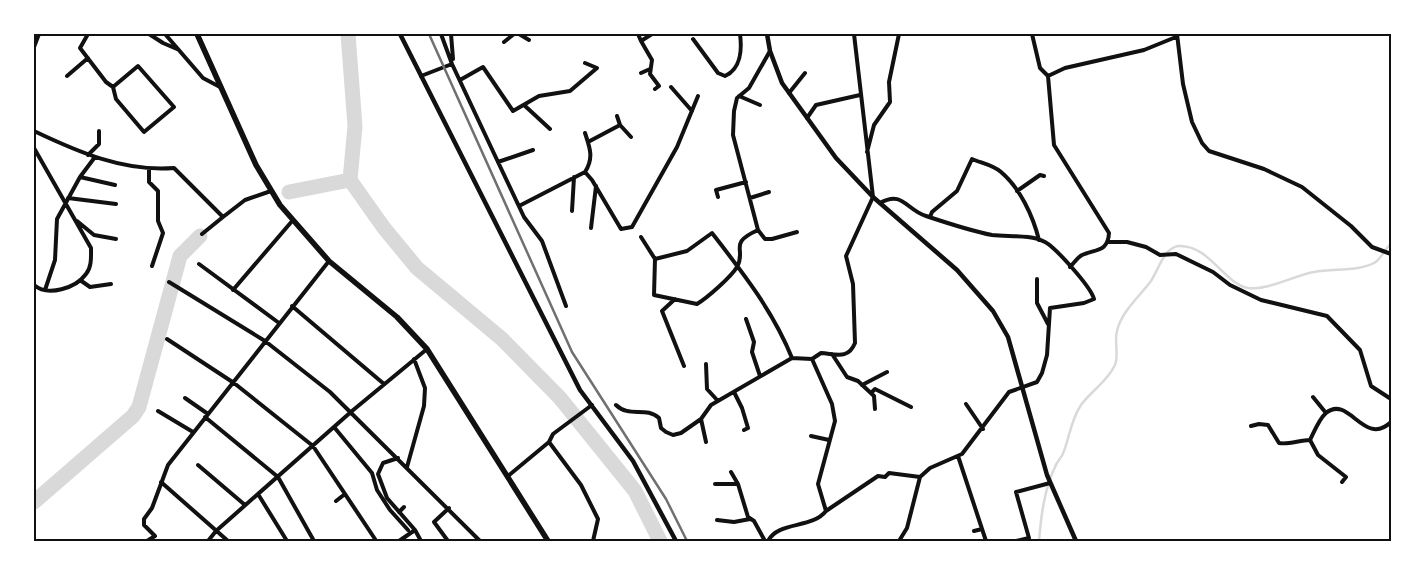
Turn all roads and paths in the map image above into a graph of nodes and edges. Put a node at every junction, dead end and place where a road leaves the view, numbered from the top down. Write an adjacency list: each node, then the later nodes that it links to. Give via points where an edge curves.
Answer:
1 (38, 34): 23 (street)
2 (88, 34): 26 (street, via 80,48)
3 (149, 34): 24 (street)
4 (165, 34): 24 (street)
5 (197, 34): 38 (highway)
6 (400, 34): 33 (street)
7 (441, 34): 28 (street)
8 (452, 34): 28 (street)
9 (514, 34): 22 (street)
10 (518, 34): 19 (street)
11 (638, 34): 20 (street)
12 (652, 34): 20 (street)
13 (740, 34): 21 (street, via 740,58 725,76 718,73)
14 (767, 34): 25 (street)
15 (854, 34): 41 (street)
16 (899, 34): 59 (street, via 889,82 890,102 874,125)
17 (1032, 34): 34 (street, via 1040,68)
18 (1176, 35): 34 (street, via 1144,50 1065,68); 98 (street, via 1192,122 1209,152 1264,169 1302,187 1372,247)
19 (529, 40)
20 (641, 40): 29 (street, via 652,60)
21 (694, 40)
22 (504, 42)
23 (34, 47)
24 (177, 48): 38 (street, via 204,78)
25 (770, 51): 40 (street); 43 (street, via 749,88)
26 (88, 58): 32 (street); 36 (street)
27 (585, 63): 44 (street, via 597,68 570,91 539,96)
28 (452, 64): 33 (street); 35 (street)
29 (650, 69): 30 (street); 39 (street, via 659,86)
30 (641, 73)
31 (805, 73): 40 (street)
32 (67, 76)
33 (421, 76): 144 (street, via 580,390)
34 (1048, 76): 97 (street, via 1054,145 1109,233)
35 (460, 80): 44 (street, via 483,67 513,111); 63 (street)
36 (113, 86): 36 (street, via 116,99 144,132 174,106 138,66)
37 (671, 87): 46 (street)
38 (223, 88): 74 (highway, via 256,165)
39 (655, 89)
40 (789, 93): 48 (street)
41 (860, 95): 48 (street, via 816,105); 59 (street)
42 (698, 96): 46 (street)
43 (740, 96): 45 (street); 70 (street, via 734,111 733,135)
44 (524, 105): 50 (street)
45 (760, 105)
46 (692, 111): 73 (street, via 677,147 632,227 622,229)
47 (616, 116): 49 (street)
48 (807, 118): 78 (street, via 836,158)
49 (620, 124): 54 (street); 55 (street)
50 (550, 129)
51 (34, 131): 60 (street)
52 (99, 131): 60 (street, via 100,144)
53 (585, 133): 55 (street)
54 (631, 137)
55 (588, 142): 65 (street, via 592,152 591,164)
56 (34, 148): 58 (street)
57 (533, 150): 63 (street)
58 (37, 154): 62 (street); 82 (street)
59 (867, 154): 78 (street)
60 (88, 155): 61 (street)
61 (95, 157): 64 (street); 67 (street)
62 (34, 159)
63 (498, 162): 84 (street)
64 (149, 170): 86 (street, via 174,168); 102 (street, via 149,182 158,191 158,221 163,233)
65 (585, 172): 68 (street); 73 (street)
66 (1044, 176): 75 (street, via 1040,175)
67 (80, 177): 71 (street); 79 (street)
68 (574, 177): 84 (street); 85 (street)
69 (109, 178): 71 (street)
70 (746, 182): 77 (street, via 716,190); 80 (street)
71 (108, 184): 72 (street)
72 (115, 185)
73 (596, 186): 90 (street)
74 (272, 191): 86 (street, via 245,200); 89 (highway)
75 (1017, 191): 87 (street, via 1001,172 972,159 957,191); 96 (street)
76 (769, 192): 80 (street)
77 (718, 197)
78 (873, 197): 81 (street); 125 (street, via 846,256 853,284 855,343 851,352 845,355)
79 (68, 198): 82 (street); 83 (street)
80 (750, 198): 91 (street)
81 (880, 202): 87 (street, via 890,197 898,198); 136 (street, via 980,294 1008,337)
82 (66, 203): 88 (street); 111 (street, via 57,219 55,260)
83 (116, 204)
84 (519, 206): 116 (street, via 542,241)
85 (572, 211)
86 (223, 217): 93 (street)
87 (930, 217): 96 (street, via 991,234)
88 (75, 220): 95 (street, via 94,235); 106 (street, via 91,248 87,274)
89 (293, 220): 100 (highway); 112 (street)
90 (591, 228)
91 (758, 230): 92 (street, via 765,239); 103 (street, via 740,242)
92 (797, 232)
93 (202, 234)
94 (641, 237): 99 (street)
95 (116, 239)
96 (1039, 240): 104 (street)
97 (1109, 242): 104 (street, via 1103,249 1081,255); 141 (street, via 1127,242 1160,254 1176,254 1261,300 1327,316 1360,350 1371,386)
98 (1391, 254)
99 (655, 259): 103 (street, via 687,251 712,233); 114 (street, via 654,294)
100 (329, 261): 115 (street); 124 (highway, via 397,317)
101 (199, 264): 112 (street)
102 (152, 266)
103 (738, 266): 114 (street, via 697,304); 126 (street, via 765,305)
104 (1070, 267): 119 (street, via 1093,293 1094,299 1050,308)
105 (1037, 278): 119 (street, via 1037,303)
106 (80, 280): 108 (street, via 90,287); 111 (street, via 61,290)
107 (169, 282): 123 (street)
108 (111, 284)
109 (34, 285): 110 (street)
110 (39, 290): 111 (street); 113 (street)
111 (45, 290)
112 (233, 290): 118 (street)
113 (34, 294)
114 (675, 299): 130 (street, via 662,311)
115 (292, 306): 118 (street); 134 (street)
116 (566, 306)
117 (746, 319): 120 (street)
118 (279, 323): 123 (street)
119 (1048, 324): 136 (street, via 1047,355 1042,374 1036,382)
120 (750, 330): 121 (street); 132 (street, via 754,342 752,352)
121 (744, 332)
122 (167, 339): 133 (street)
123 (264, 341): 133 (street); 149 (street)
124 (427, 348): 127 (street); 170 (highway)
125 (832, 354): 128 (street, via 821,353); 135 (street, via 847,377)
126 (792, 358): 128 (street); 132 (street)
127 (414, 359): 134 (street); 168 (street, via 426,388)
128 (812, 359): 160 (street, via 832,404 835,421)
129 (706, 364): 142 (street, via 707,389)
130 (684, 366)
131 (887, 372): 135 (street)
132 (760, 376): 137 (street)
133 (234, 383): 151 (street); 164 (street)
134 (384, 384): 149 (street)
135 (862, 385): 138 (street)
136 (1023, 387): 156 (street, via 1009,392); 175 (street)
137 (734, 392): 142 (street); 157 (street, via 748,428)
138 (871, 393): 146 (street, via 875,389 884,392); 147 (street)
139 (1313, 397): 150 (street)
140 (185, 398): 151 (street)
141 (1391, 399)
142 (718, 401): 152 (street)
143 (966, 404): 156 (street)
144 (592, 405): 162 (street, via 553,434); 205 (street, via 633,461)
145 (616, 405): 152 (street, via 633,413 654,414 659,418 661,428 673,435)
146 (910, 407)
147 (874, 409)
148 (158, 411): 158 (street)
149 (352, 411): 155 (street); 166 (street)
150 (1326, 413): 153 (street, via 1336,409 1346,411 1366,428 1377,430); 161 (street)
151 (206, 415): 158 (street); 171 (street)
152 (701, 419): 163 (street)
153 (1391, 422)
154 (1251, 426): 161 (street, via 1268,425 1279,443)
155 (334, 427): 164 (street); 189 (street, via 372,473 380,495)
156 (983, 429): 165 (street)
157 (744, 430)
158 (193, 432): 173 (street, via 168,465)
159 (811, 436): 160 (street)
160 (829, 440): 184 (street, via 818,484)
161 (1310, 440): 174 (street, via 1318,455 1346,477)
162 (549, 442): 170 (street); 204 (street, via 581,485 598,519)
163 (706, 442)
164 (313, 446): 171 (street); 179 (street)
165 (958, 456): 172 (street, via 930,468); 188 (street)
166 (398, 458): 168 (street); 185 (street, via 383,462 378,474 387,498)
167 (198, 465): 181 (street)
168 (407, 466): 183 (street)
169 (731, 472): 177 (street)
170 (508, 476): 203 (highway)
171 (278, 477): 178 (street); 197 (street)
172 (920, 477): 184 (street, via 889,473 885,477 878,476); 207 (street, via 907,528)
173 (161, 482): 191 (street); 193 (street, via 152,508 144,519 144,524 155,536)
174 (1342, 482)
175 (1050, 483): 209 (street, via 1016,492 1029,538); 210 (street)
176 (715, 484): 177 (street)
177 (738, 484): 186 (street)
178 (258, 494): 181 (street); 196 (street)
179 (345, 494): 180 (street); 198 (street)
180 (336, 501)
181 (245, 505): 191 (street)
182 (404, 508): 185 (street)
183 (449, 508): 201 (street, via 434,522); 202 (street)
184 (826, 511): 206 (street, via 819,520 777,532)
185 (399, 512): 190 (street)
186 (750, 519): 187 (street, via 734,522); 206 (street)
187 (716, 520)
188 (982, 529): 192 (street); 208 (street)
189 (408, 530)
190 (415, 530): 199 (street); 200 (street)
191 (216, 531): 194 (street); 195 (street)
192 (974, 532)
193 (147, 541)
194 (208, 541)
195 (228, 541)
196 (287, 541)
197 (314, 541)
198 (374, 541)
199 (399, 541)
200 (421, 541)
201 (448, 541)
202 (480, 541)
203 (548, 541)
204 (593, 541)
205 (676, 541)
206 (766, 541)
207 (899, 541)
208 (986, 541)
209 (1016, 541)
210 (1076, 541)

